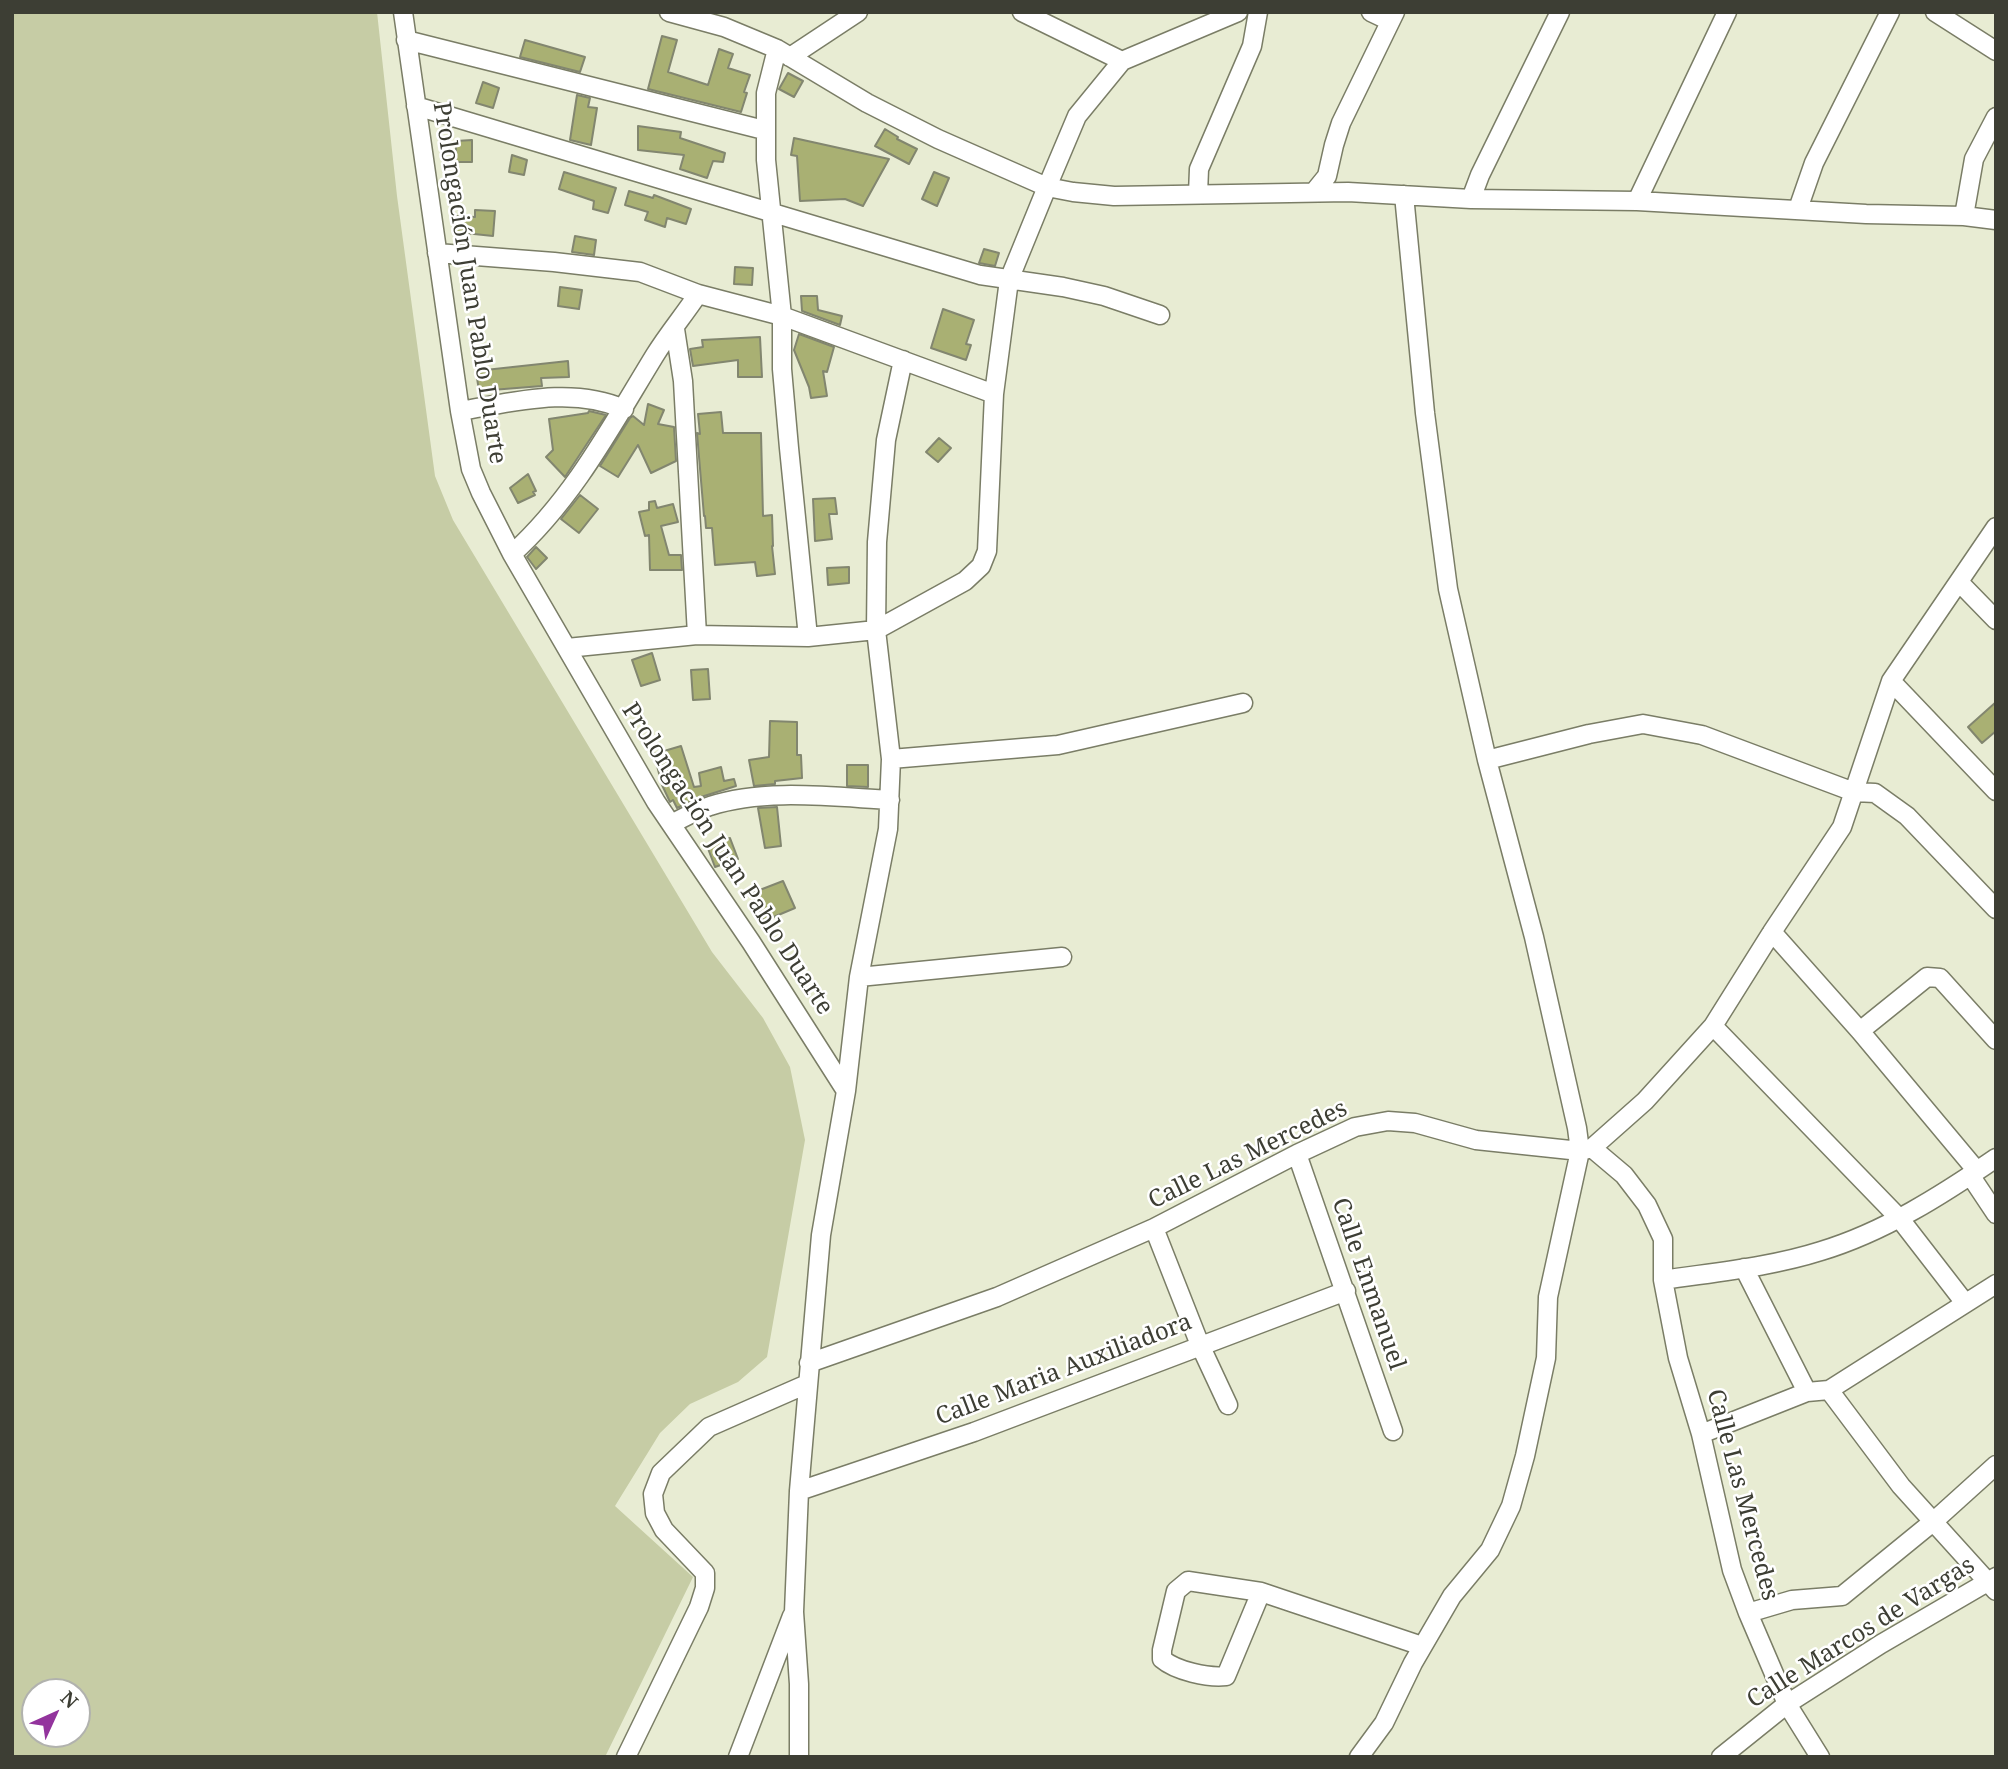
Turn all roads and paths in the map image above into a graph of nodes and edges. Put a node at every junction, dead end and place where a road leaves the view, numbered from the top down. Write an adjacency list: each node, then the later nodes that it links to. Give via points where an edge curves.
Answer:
1 (403, 12): 13 (street, Prolongación Juan Pablo Duarte)
2 (669, 12): 15 (street, via 724,27)
3 (858, 12): 15 (street)
4 (1022, 12): 16 (street)
5 (1238, 12): 16 (street)
6 (1258, 12): 24 (street, via 1252,46 1199,169)
7 (1371, 12): 12 (street)
8 (1560, 12): 26 (street)
9 (1727, 12): 27 (street)
10 (1890, 12): 28 (street, via 1814,163)
11 (1935, 12): 14 (street)
12 (1392, 17): 20 (street, via 1341,123)
13 (406, 40): 17 (street, Prolongación Juan Pablo Duarte); 19 (street)
14 (1996, 51)
15 (784, 53): 19 (street, via 766,93); 21 (street, via 867,103)
16 (1122, 61): 21 (street, via 1077,116)
17 (416, 106): 29 (street); 32 (street, Prolongación Juan Pablo Duarte)
18 (1996, 117): 30 (street, via 1974,159)
19 (764, 130): 29 (street)
20 (1327, 176): 22 (street); 23 (street)
21 (1047, 187): 24 (street, via 1114,196); 33 (street)
22 (1314, 191): 23 (street); 24 (street)
23 (1348, 192): 25 (street)
24 (1198, 194)
25 (1404, 195): 26 (street); 53 (street, via 1448,589)
26 (1471, 199): 27 (street)
27 (1637, 201): 28 (street)
28 (1798, 209): 30 (street)
29 (771, 213): 33 (street); 36 (street)
30 (1964, 216): 31 (street)
31 (1996, 220)
32 (437, 253): 34 (street, via 617,268); 41 (street, Prolongación Juan Pablo Duarte)
33 (1009, 280): 35 (street, via 1104,296); 39 (street)
34 (698, 294): 36 (street); 37 (street)
35 (1160, 315)
36 (782, 316): 38 (street); 48 (street, via 782,369)
37 (676, 329): 40 (street, via 656,353); 47 (street)
38 (904, 360): 39 (street); 46 (street, via 886,440 877,542)
39 (994, 394): 46 (street, via 985,559 965,581)
40 (624, 409): 41 (street, via 585,397 541,397); 43 (street, via 555,509)
41 (460, 411): 43 (street, Prolongación Juan Pablo Duarte, via 471,468)
42 (1996, 527): 44 (street)
43 (512, 554): 49 (street, Prolongación Juan Pablo Duarte)
44 (1959, 582): 45 (street); 50 (street)
45 (1996, 620)
46 (876, 630): 48 (street); 52 (street)
47 (697, 635): 48 (street); 49 (street)
48 (808, 637)
49 (567, 648): 57 (street, Prolongación Juan Pablo Duarte)
50 (1891, 681): 54 (street); 55 (street)
51 (1243, 703): 52 (street, via 1058,746)
52 (891, 759): 56 (street)
53 (1488, 760): 55 (street, via 1643,724 1702,735); 66 (street, via 1577,1128)
54 (1996, 791)
55 (1854, 792): 58 (street, via 1875,793 1907,816); 59 (street, via 1842,827)
56 (890, 800): 57 (street, via 738,799); 61 (street)
57 (671, 824): 65 (street, Prolongación Juan Pablo Duarte)
58 (1996, 909)
59 (1772, 932): 62 (street); 63 (street)
60 (1062, 957): 61 (street)
61 (859, 977): 65 (street)
62 (1713, 1026): 66 (street, via 1645,1101); 71 (street)
63 (1860, 1031): 64 (street, via 1934,976); 69 (street)
64 (1996, 1041)
65 (846, 1091): 79 (street, via 821,1235)
66 (1586, 1149): 67 (street, Calle Las Mercedes, via 1476,1140 1415,1123 1388,1121 1356,1127); 74 (street, Calle Las Mercedes, via 1624,1175 1647,1205 1663,1239); 93 (street, via 1548,1297 1546,1358 1511,1506 1490,1550 1452,1596)
67 (1297, 1154): 72 (street, Calle Las Mercedes); 76 (street, Calle Enmanuel)
68 (1996, 1158): 69 (street)
69 (1973, 1173): 70 (street); 71 (street)
70 (1996, 1214)
71 (1900, 1219): 73 (street, via 1822,1251); 77 (street)
72 (1154, 1228): 78 (street); 79 (street, Calle Las Mercedes, via 997,1297)
73 (1744, 1268): 74 (street); 82 (street)
74 (1663, 1280): 85 (street, Calle Las Mercedes, via 1678,1358)
75 (1996, 1284): 77 (street)
76 (1346, 1291): 78 (street, Calle Maria Auxiliadora); 84 (street, Calle Enmanuel)
77 (1965, 1303): 81 (street)
78 (1200, 1345): 83 (street); 87 (street, Calle Maria Auxiliadora, via 974,1432)
79 (809, 1363): 80 (street)
80 (807, 1384): 87 (street); 96 (street, via 709,1427 661,1473 653,1494 655,1513 664,1530 705,1573 705,1588)
81 (1829, 1390): 82 (street); 88 (street, via 1901,1486)
82 (1807, 1392): 85 (street)
83 (1228, 1405)
84 (1393, 1432)
85 (1701, 1434): 92 (street, Calle Las Mercedes, via 1732,1570)
86 (1996, 1465): 88 (street)
87 (799, 1492): 91 (street)
88 (1934, 1521): 89 (street); 92 (street, via 1842,1596 1792,1600)
89 (1993, 1583): 94 (street, Calle Marcos de Vargas, via 1881,1644)
90 (1261, 1592): 90 (street, via 1188,1581 1176,1591 1163,1659 1169,1665 1226,1676); 93 (street)
91 (794, 1612): 97 (street); 98 (street)
92 (1748, 1613): 94 (street, Calle Las Mercedes)
93 (1422, 1646): 99 (street, via 1384,1723)
94 (1787, 1704): 95 (street, Calle Marcos de Vargas); 100 (street, Calle Las Mercedes)
95 (1729, 1754)
96 (626, 1757)
97 (738, 1757)
98 (799, 1757)
99 (1359, 1757)
100 (1820, 1757)

